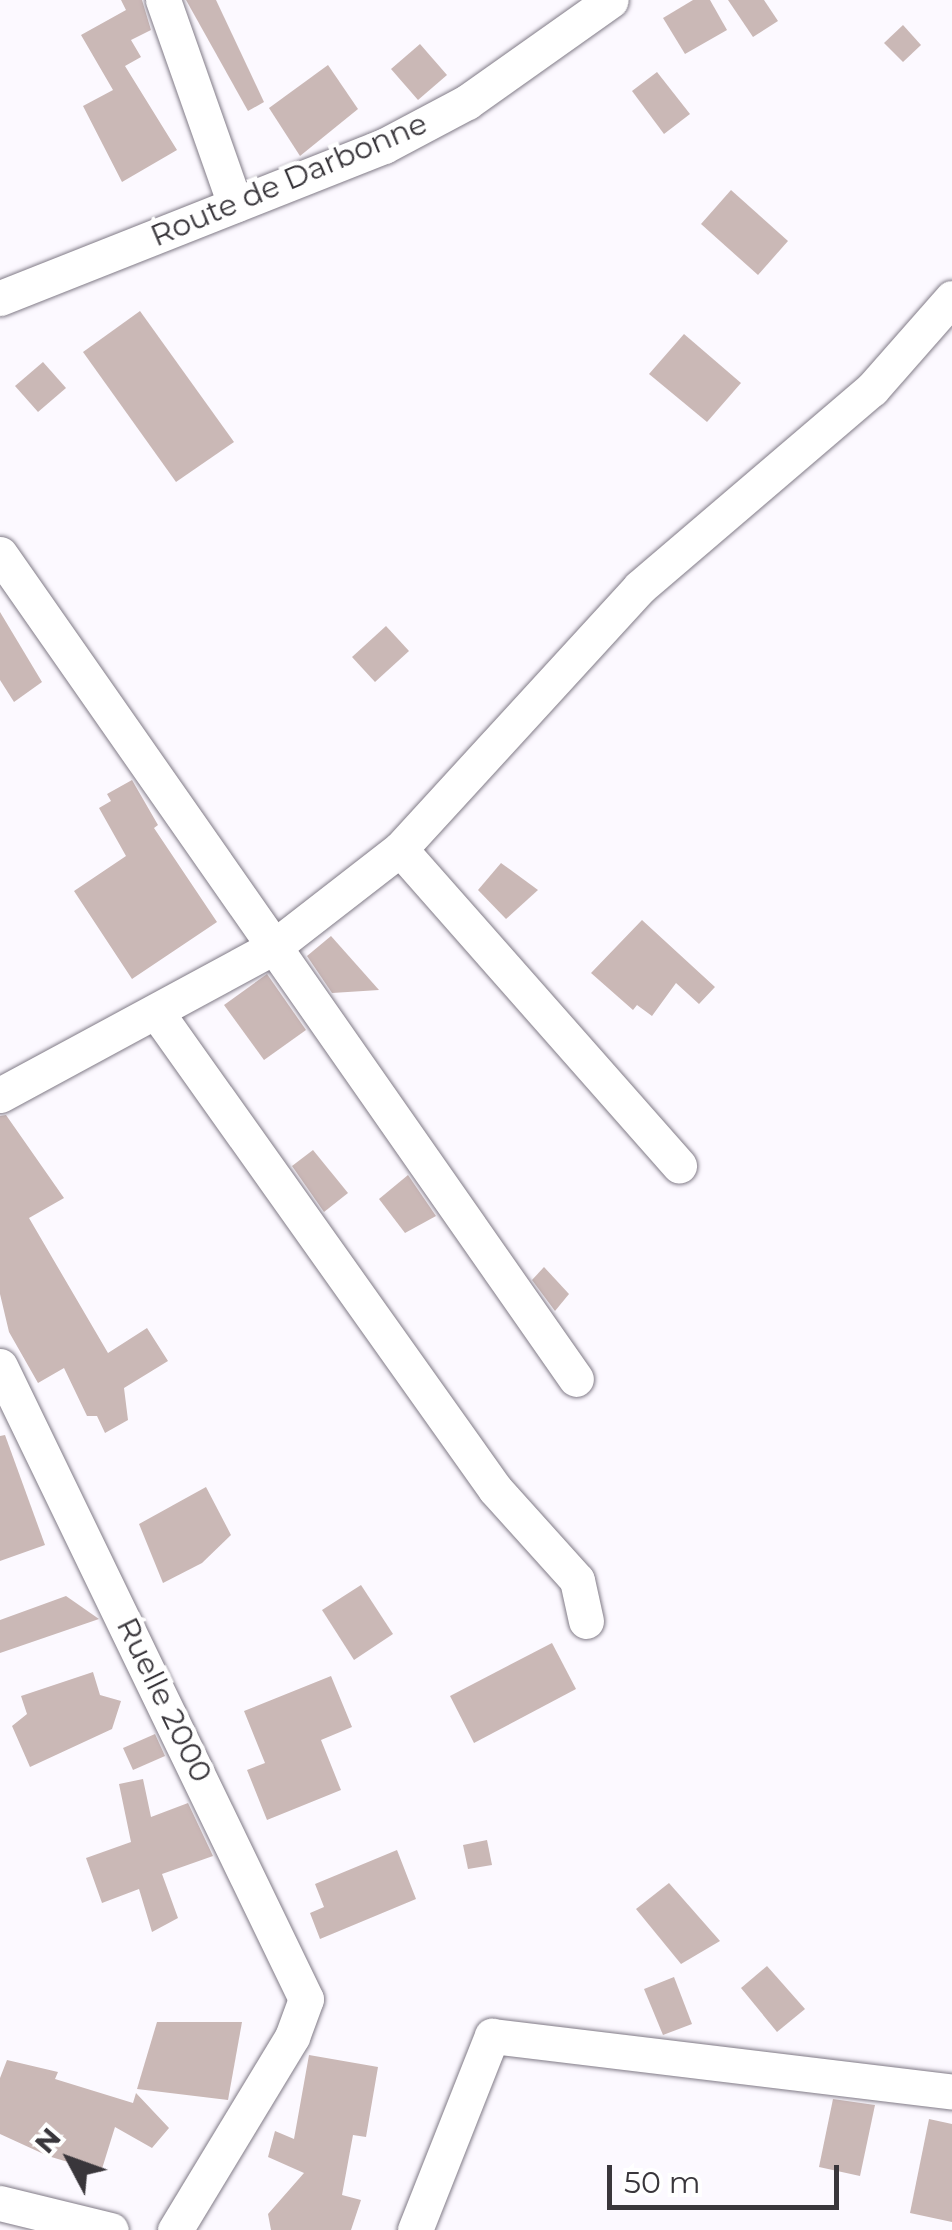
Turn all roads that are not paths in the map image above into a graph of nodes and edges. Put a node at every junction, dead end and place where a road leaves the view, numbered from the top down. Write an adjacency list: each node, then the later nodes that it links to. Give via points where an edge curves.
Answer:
1 (163, 0): 3 (street)
2 (612, 0): 3 (street, Route de Darbonne, via 467,102 384,146)
3 (235, 205): 4 (street, Route de Darbonne)
4 (0, 298)
5 (952, 298): 7 (street, via 872,388 640,587)
6 (0, 554): 8 (street)
7 (400, 849): 8 (street); 11 (street)
8 (275, 946): 9 (street); 13 (street)
9 (157, 1012): 10 (street); 14 (street, via 495,1488 577,1580)
10 (0, 1095)
11 (679, 1164)
12 (0, 1366): 18 (street, Ruelle 2000, via 306,1999 292,2037)
13 (576, 1379)
14 (586, 1621)
15 (952, 2092): 19 (street, via 492,2036)
16 (0, 2203): 17 (street)
17 (110, 2230)
18 (176, 2230)
19 (415, 2230)

